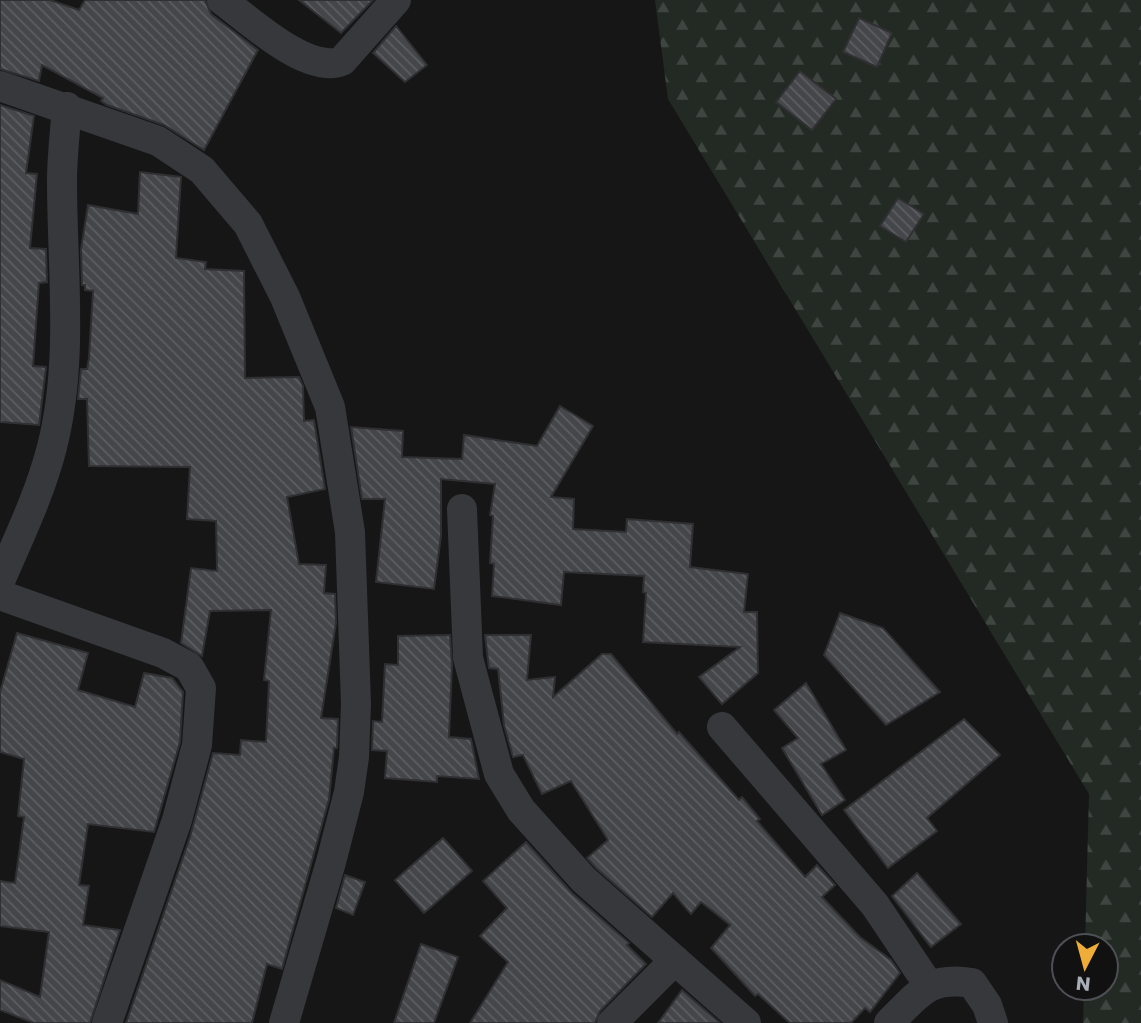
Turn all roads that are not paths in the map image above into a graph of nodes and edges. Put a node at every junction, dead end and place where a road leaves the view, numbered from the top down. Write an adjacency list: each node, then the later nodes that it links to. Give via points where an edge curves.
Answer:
1 (222, 0): 2 (street, via 304,59 331,65 342,61)
2 (396, 0)
3 (0, 86): 4 (street)
4 (66, 107): 6 (street, via 63,383 37,497); 12 (street, via 158,141 202,170 248,224 285,297 330,407 350,532 354,757 343,815)
5 (462, 509): 9 (street, via 468,658 499,774 521,810 583,880)
6 (0, 581)
7 (0, 595): 11 (street, via 163,653 189,667 201,688 197,745 180,807)
8 (722, 727): 10 (street, via 875,905)
9 (674, 960): 13 (street); 14 (street)
10 (928, 984): 15 (street); 16 (street, via 950,979 972,983)
11 (107, 1023)
12 (284, 1023)
13 (612, 1023)
14 (746, 1023)
15 (889, 1023)
16 (993, 1023)

